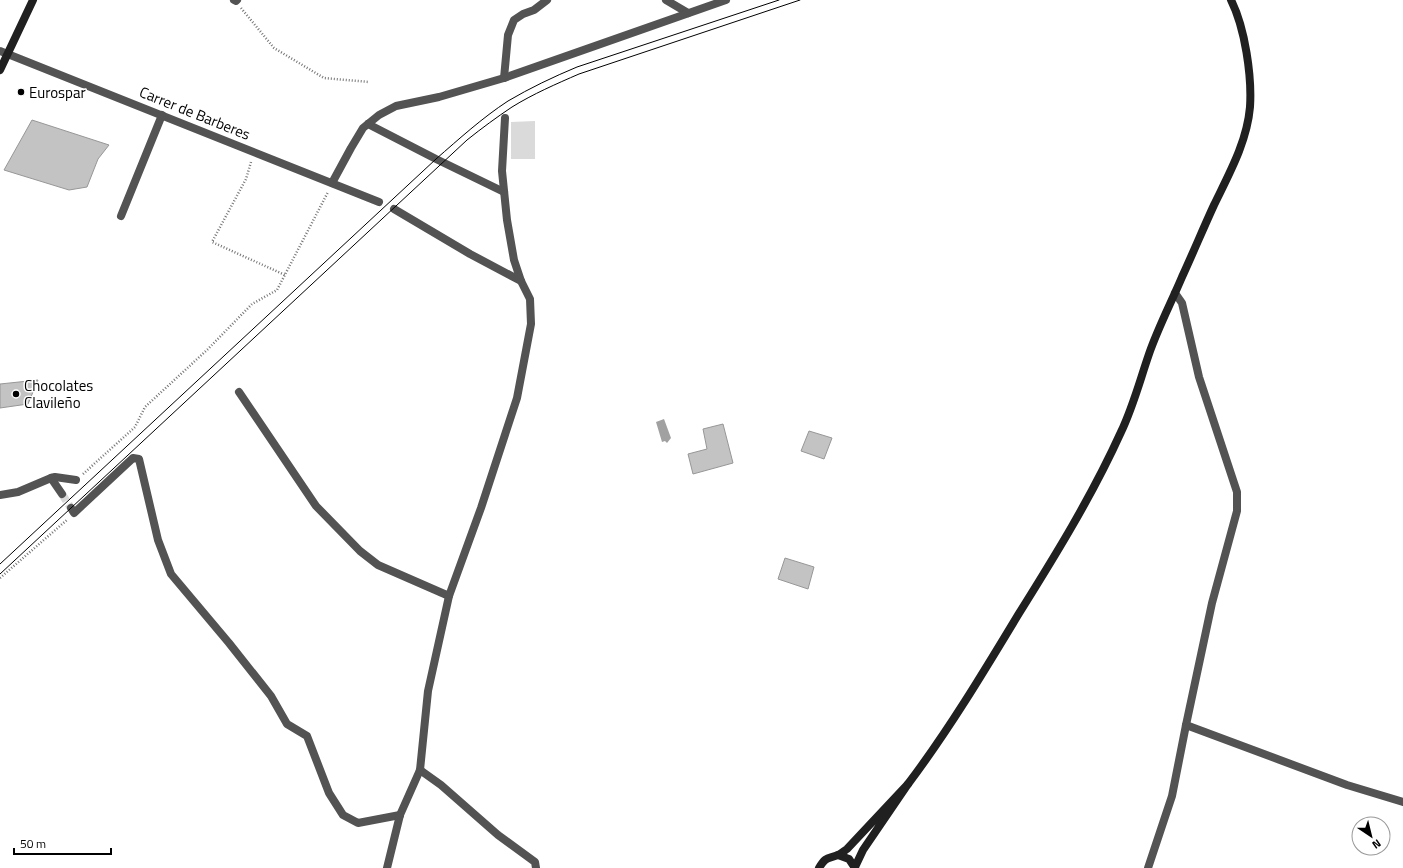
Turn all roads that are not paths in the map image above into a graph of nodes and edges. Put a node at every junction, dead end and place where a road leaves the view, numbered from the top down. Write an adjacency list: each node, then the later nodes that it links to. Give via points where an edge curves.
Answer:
1 (34, 0): 7 (main road)
2 (547, 0): 9 (street, via 514,20 508,35)
3 (666, 0): 6 (street)
4 (726, 0): 6 (street)
5 (1231, 0): 19 (main road, via 1244,40 1250,107 1243,140 1233,165)
6 (688, 12): 9 (street)
7 (4, 53): 8 (main road); 10 (street, Carrer de Barberes)
8 (0, 70)
9 (504, 78): 12 (street, via 439,97 396,106)
10 (162, 115): 13 (street, Carrer de Barberes); 17 (street)
11 (505, 118): 14 (street, via 502,171)
12 (368, 124): 13 (street, via 363,128); 14 (street)
13 (332, 183): 15 (street, Carrer de Barberes)
14 (504, 192): 18 (street, via 511,245)
15 (379, 202)
16 (394, 209): 18 (street)
17 (121, 216)
18 (521, 281): 26 (street, via 530,299 532,324 517,398)
19 (1175, 293): 27 (street, via 1182,303 1200,377 1238,502 1212,603); 29 (main road, via 1149,352 1122,430 1092,491 980,677 934,749)
20 (239, 392): 26 (street, via 316,506 360,552 378,565)
21 (51, 478): 22 (street); 23 (street); 24 (street, via 18,492)
22 (76, 480)
23 (62, 494)
24 (0, 496)
25 (73, 511): 31 (street, via 133,458 139,460 158,540 171,574 266,690 287,724 307,736 329,793 343,815 358,823)
26 (450, 596): 28 (street, via 428,691)
27 (1186, 725): 30 (street, via 1347,785); 37 (street, via 1172,796)
28 (420, 770): 31 (street); 34 (street, via 498,835 535,862)
29 (908, 784): 32 (main road, via 860,837); 36 (main road, via 863,850)
30 (1403, 802)
31 (400, 815): 33 (street)
32 (838, 855): 35 (main road, via 824,861); 36 (main road, via 848,859)
33 (387, 868)
34 (536, 868)
35 (819, 868)
36 (855, 868)
37 (1148, 868)

